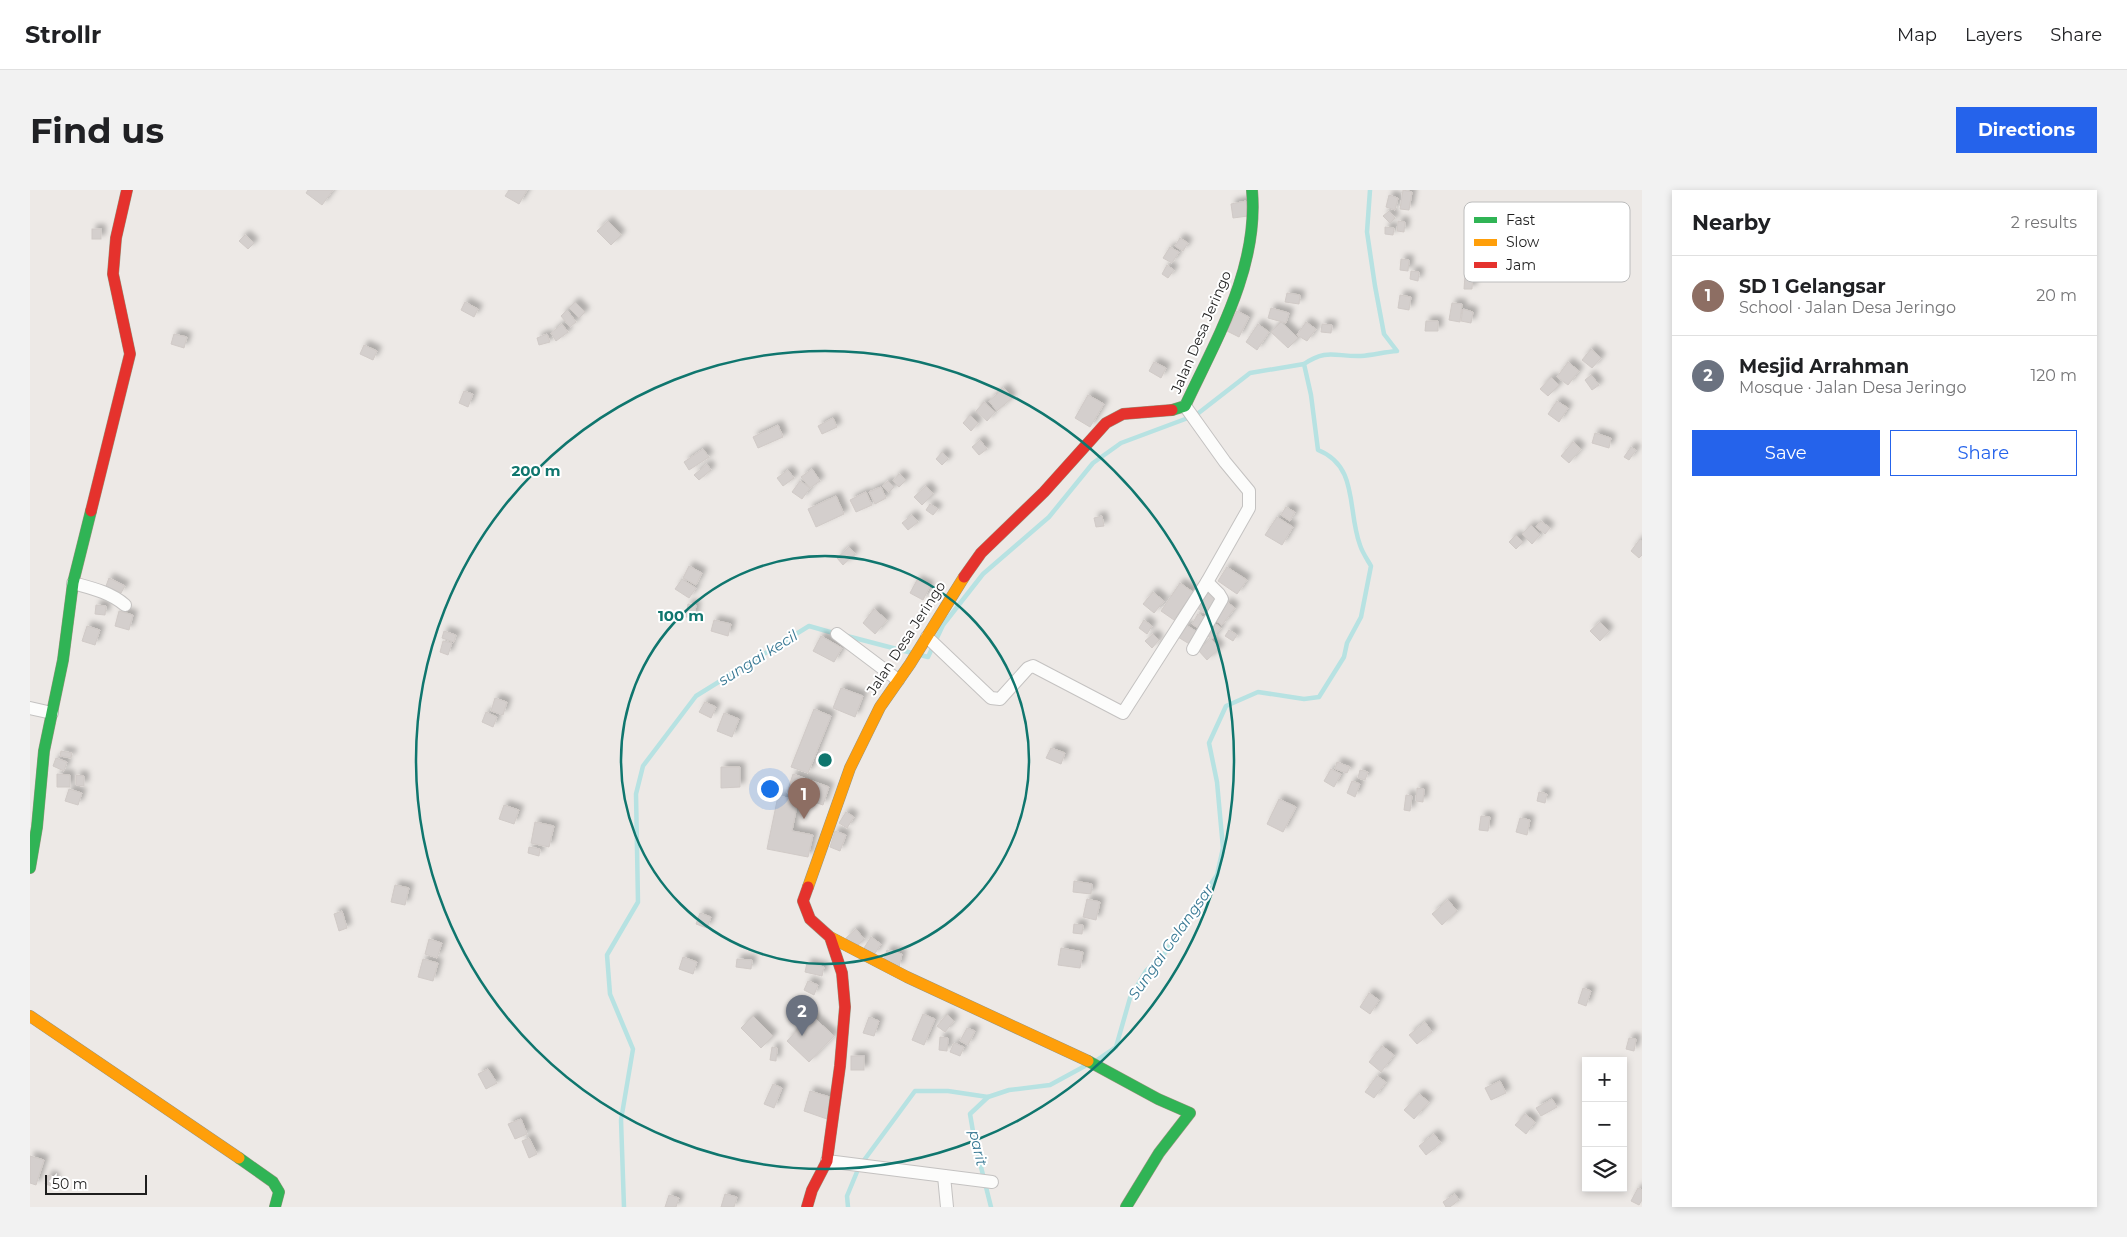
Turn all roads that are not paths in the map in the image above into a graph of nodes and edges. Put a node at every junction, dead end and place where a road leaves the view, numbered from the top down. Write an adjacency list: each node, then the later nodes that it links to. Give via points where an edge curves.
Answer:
1 (127, 190): 5 (street, via 113,268 116,298 128,335 130,354)
2 (1252, 190): 3 (street, Jalan Desa Jeringo, via 1254,226 1246,266)
3 (1185, 406): 4 (street, via 1249,490 1250,497 1249,508); 8 (street, Jalan Desa Jeringo, via 1177,410 1123,414 1106,423 1044,492 982,553 961,581)
4 (1207, 582): 8 (street, via 1124,713 1033,666 996,700); 9 (street, via 1222,599)
5 (72, 583): 6 (street, via 104,592); 12 (street, via 63,660)
6 (124, 605)
7 (837, 634): 10 (street)
8 (930, 642): 10 (street, Jalan Desa Jeringo)
9 (1193, 649)
10 (898, 680): 14 (street, Jalan Desa Jeringo, via 880,707 850,768 804,901 810,920)
11 (30, 708): 12 (street)
12 (52, 713): 13 (street)
13 (30, 868)
14 (830, 937): 16 (street, via 842,973 845,1007); 22 (street, Jalan Desa Jeringo, via 906,977 1078,1056 1190,1113 1159,1153)
15 (30, 1016): 19 (street, via 273,1182 279,1192)
16 (827, 1162): 17 (street); 20 (street)
17 (944, 1176): 18 (street); 21 (street)
18 (992, 1182)
19 (275, 1207)
20 (807, 1207)
21 (947, 1207)
22 (1126, 1207)

